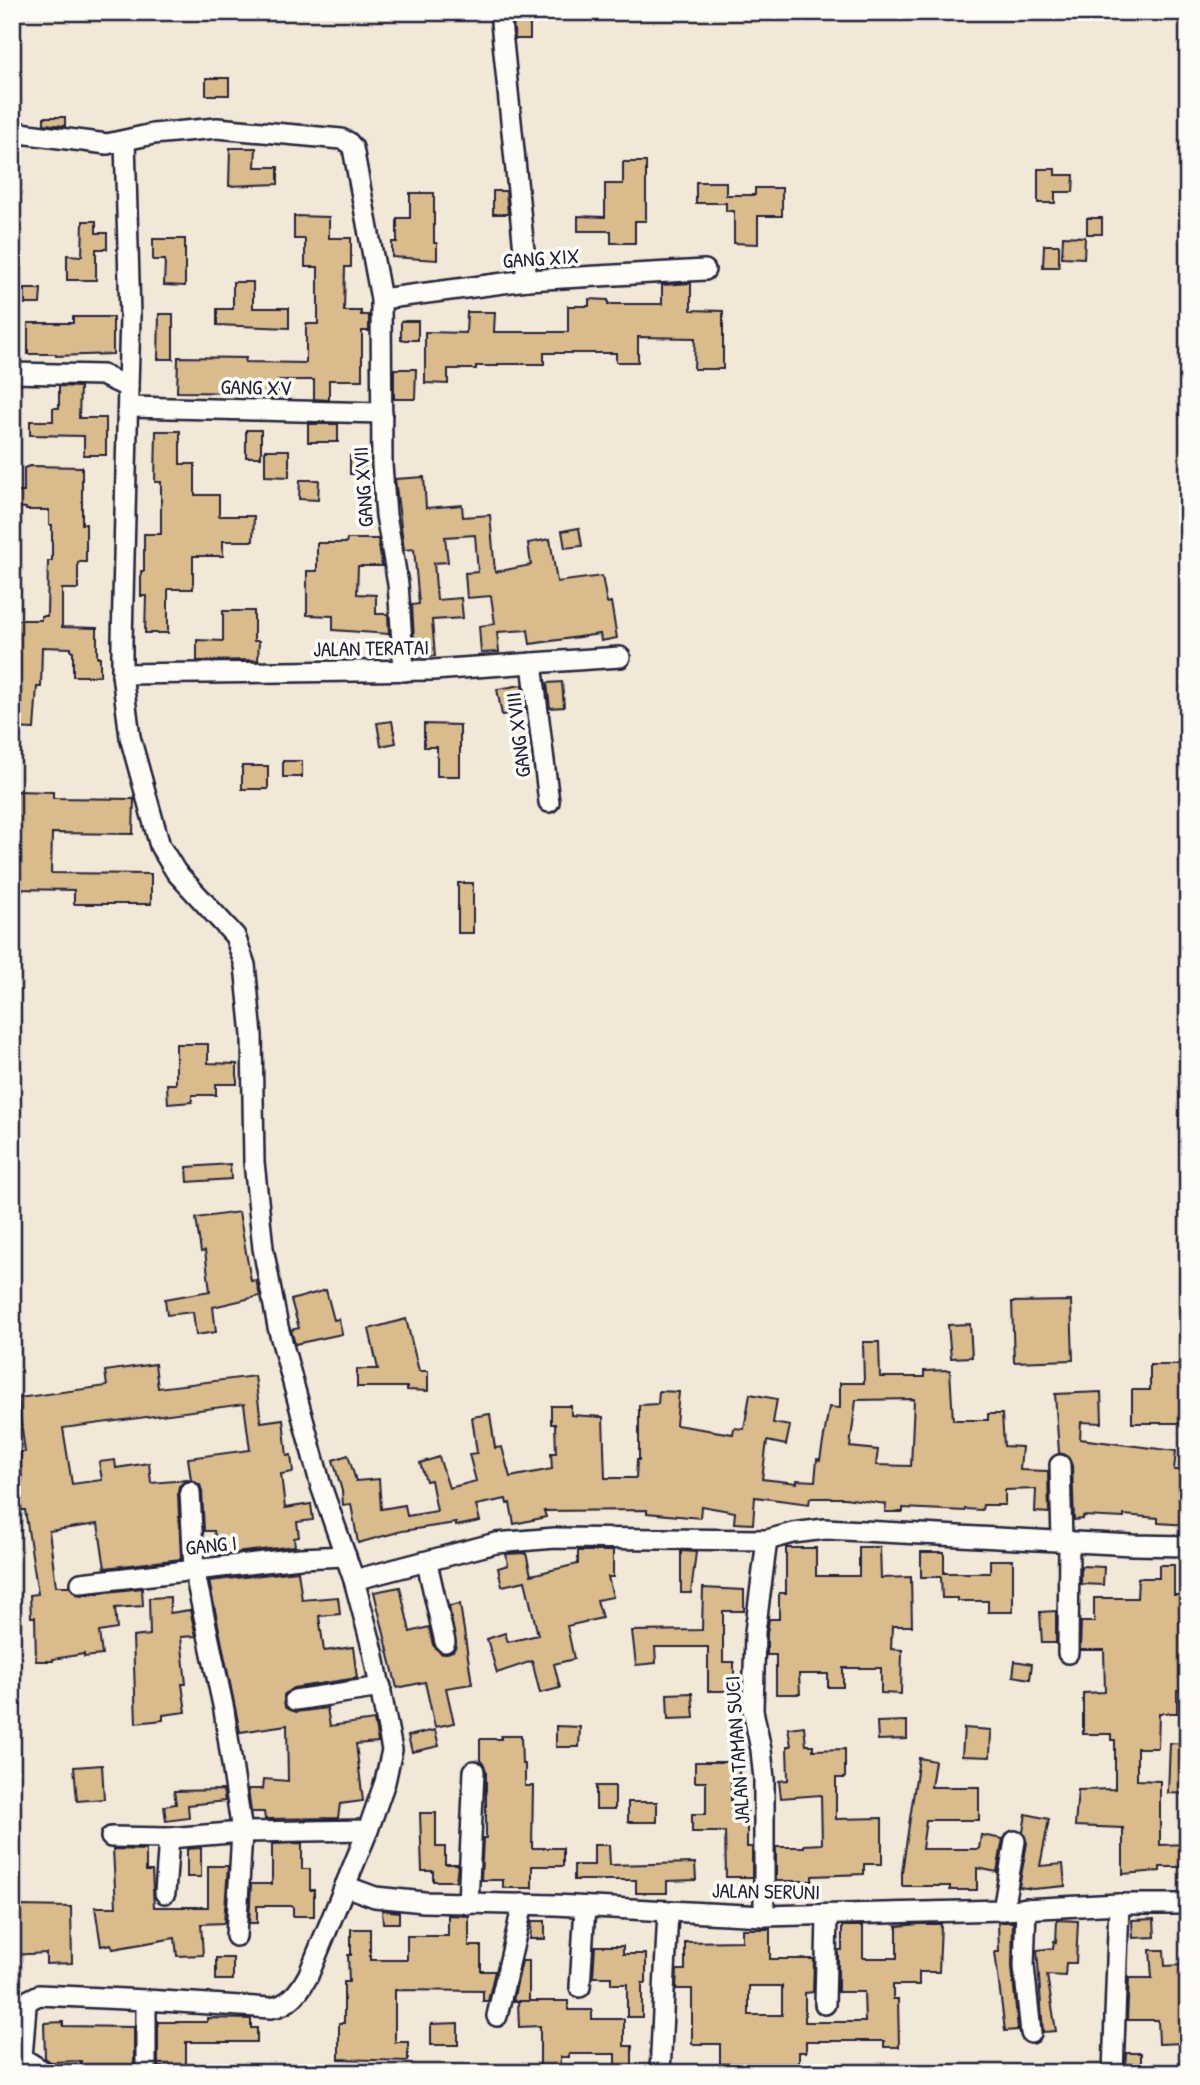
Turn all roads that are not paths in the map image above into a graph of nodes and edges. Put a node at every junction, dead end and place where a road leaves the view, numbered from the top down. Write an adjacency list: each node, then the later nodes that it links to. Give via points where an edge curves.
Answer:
1 (500, 12): 5 (street)
2 (12, 132): 3 (street, via 107,144)
3 (125, 141): 6 (street, GANG XVII, via 218,128 348,142 353,148); 8 (street)
4 (705, 270): 5 (street, GANG XIX)
5 (527, 280): 6 (street, GANG XIX)
6 (381, 299): 10 (street, GANG XVII)
7 (12, 373): 8 (street, via 102,375)
8 (128, 387): 9 (street)
9 (129, 407): 10 (street, GANG XV); 14 (street)
10 (382, 413): 13 (street, GANG XVII, via 386,515 398,584)
11 (620, 657): 12 (street, JALAN TERATAI)
12 (532, 663): 13 (street, JALAN TERATAI); 15 (street, GANG XVIII)
13 (404, 671): 14 (street, JALAN TERATAI)
14 (122, 674): 21 (street, via 130,737 160,846 176,872 235,936 245,965 252,1035 254,1162 263,1248 278,1327 321,1486)
15 (549, 802)
16 (1060, 1465): 19 (street)
17 (190, 1492): 23 (street)
18 (767, 1540): 19 (street, via 825,1529); 22 (street, via 555,1538 496,1544); 47 (street, JALAN TAMAN SUCI, via 755,1632 752,1710 764,1779)
19 (1065, 1541): 20 (street); 27 (street)
20 (1188, 1546)
21 (346, 1556): 23 (street, GANG I); 24 (street)
22 (427, 1563): 24 (street); 26 (street)
23 (194, 1569): 25 (street, GANG I); 32 (street, via 224,1710)
24 (354, 1580): 28 (street)
25 (81, 1583)
26 (445, 1642)
27 (1068, 1653)
28 (381, 1687): 29 (street); 31 (street, via 392,1750)
29 (295, 1700)
30 (474, 1771): 38 (street)
31 (368, 1830): 32 (street); 36 (street)
32 (242, 1832): 34 (street); 48 (street)
33 (110, 1837): 34 (street)
34 (169, 1838): 37 (street)
35 (1014, 1841): 44 (street)
36 (345, 1886): 38 (street, JALAN SERUNI, via 375,1898); 50 (street, via 308,1976 298,1994 281,2007)
37 (165, 1893)
38 (468, 1904): 39 (street, JALAN SERUNI)
39 (523, 1904): 42 (street, JALAN SERUNI); 52 (street)
40 (1119, 1904): 41 (street, JALAN SERUNI); 43 (street, JALAN SERUNI); 58 (street)
41 (1188, 1904)
42 (585, 1907): 45 (street, JALAN SERUNI); 49 (street)
43 (1026, 1908): 44 (street, JALAN SERUNI); 53 (street, via 1024,1966)
44 (1003, 1910): 46 (street, JALAN SERUNI)
45 (668, 1911): 47 (street, JALAN SERUNI); 57 (street)
46 (827, 1915): 47 (street, JALAN SERUNI); 51 (street)
47 (764, 1916)
48 (236, 1936)
49 (580, 1987)
50 (146, 2000): 54 (street, via 33,1997 26,2006); 56 (street)
51 (825, 2004)
52 (498, 2016)
53 (1031, 2033)
54 (17, 2057): 55 (street)
55 (46, 2073)
56 (146, 2073)
57 (660, 2073)
58 (1113, 2073)

